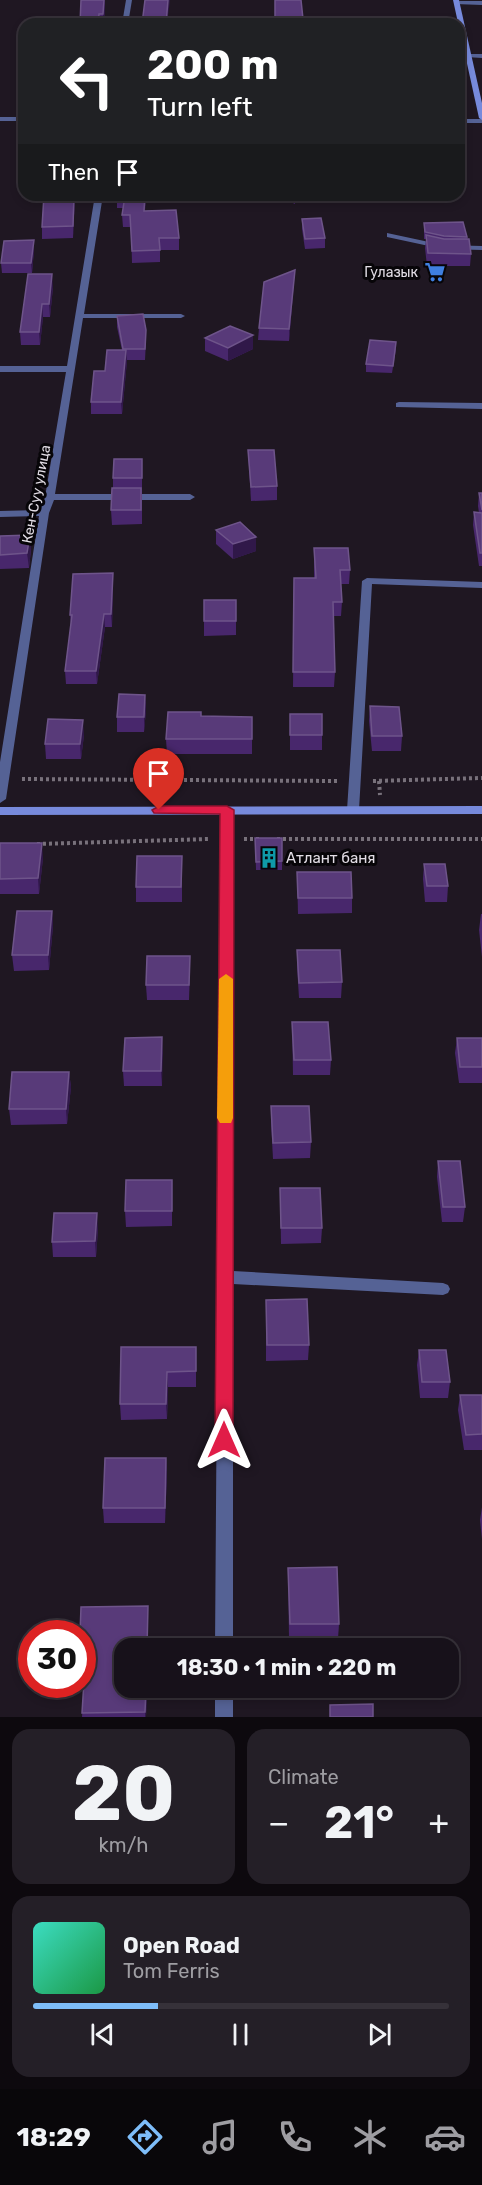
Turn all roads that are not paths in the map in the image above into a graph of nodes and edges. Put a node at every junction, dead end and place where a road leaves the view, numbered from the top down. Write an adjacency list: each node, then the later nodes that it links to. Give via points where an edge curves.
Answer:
1 (129, 0): 4 (street)
2 (457, 2): 3 (street); 5 (street)
3 (482, 3)
4 (126, 18)
5 (460, 18)
6 (465, 41): 7 (street)
7 (468, 56): 8 (street); 11 (street)
8 (482, 56)
9 (0, 118): 10 (street)
10 (18, 119)
11 (482, 120): 12 (street)
12 (465, 121)
13 (98, 201): 16 (street, Кен-Суу улица)
14 (390, 236): 15 (street, via 443,247)
15 (482, 248)
16 (81, 316): 17 (street); 19 (street, Кен-Суу улица)
17 (181, 316)
18 (0, 369): 19 (street)
19 (72, 369): 23 (street, Кен-Суу улица)
20 (399, 405): 21 (street)
21 (482, 406)
22 (190, 497): 23 (street)
23 (50, 498): 24 (street, Кен-Суу улица)
24 (44, 513): 25 (street); 27 (street, Кен-Суу улица)
25 (0, 514)
26 (482, 585): 29 (street, via 367,581)
27 (0, 799)
28 (227, 810): 29 (street); 31 (street); 32 (street)
29 (353, 810): 30 (street)
30 (482, 810)
31 (0, 811)
32 (224, 1277): 33 (street); 34 (street)
33 (443, 1289)
34 (224, 1638)
35 (224, 1698): 36 (street)
36 (224, 1717)

